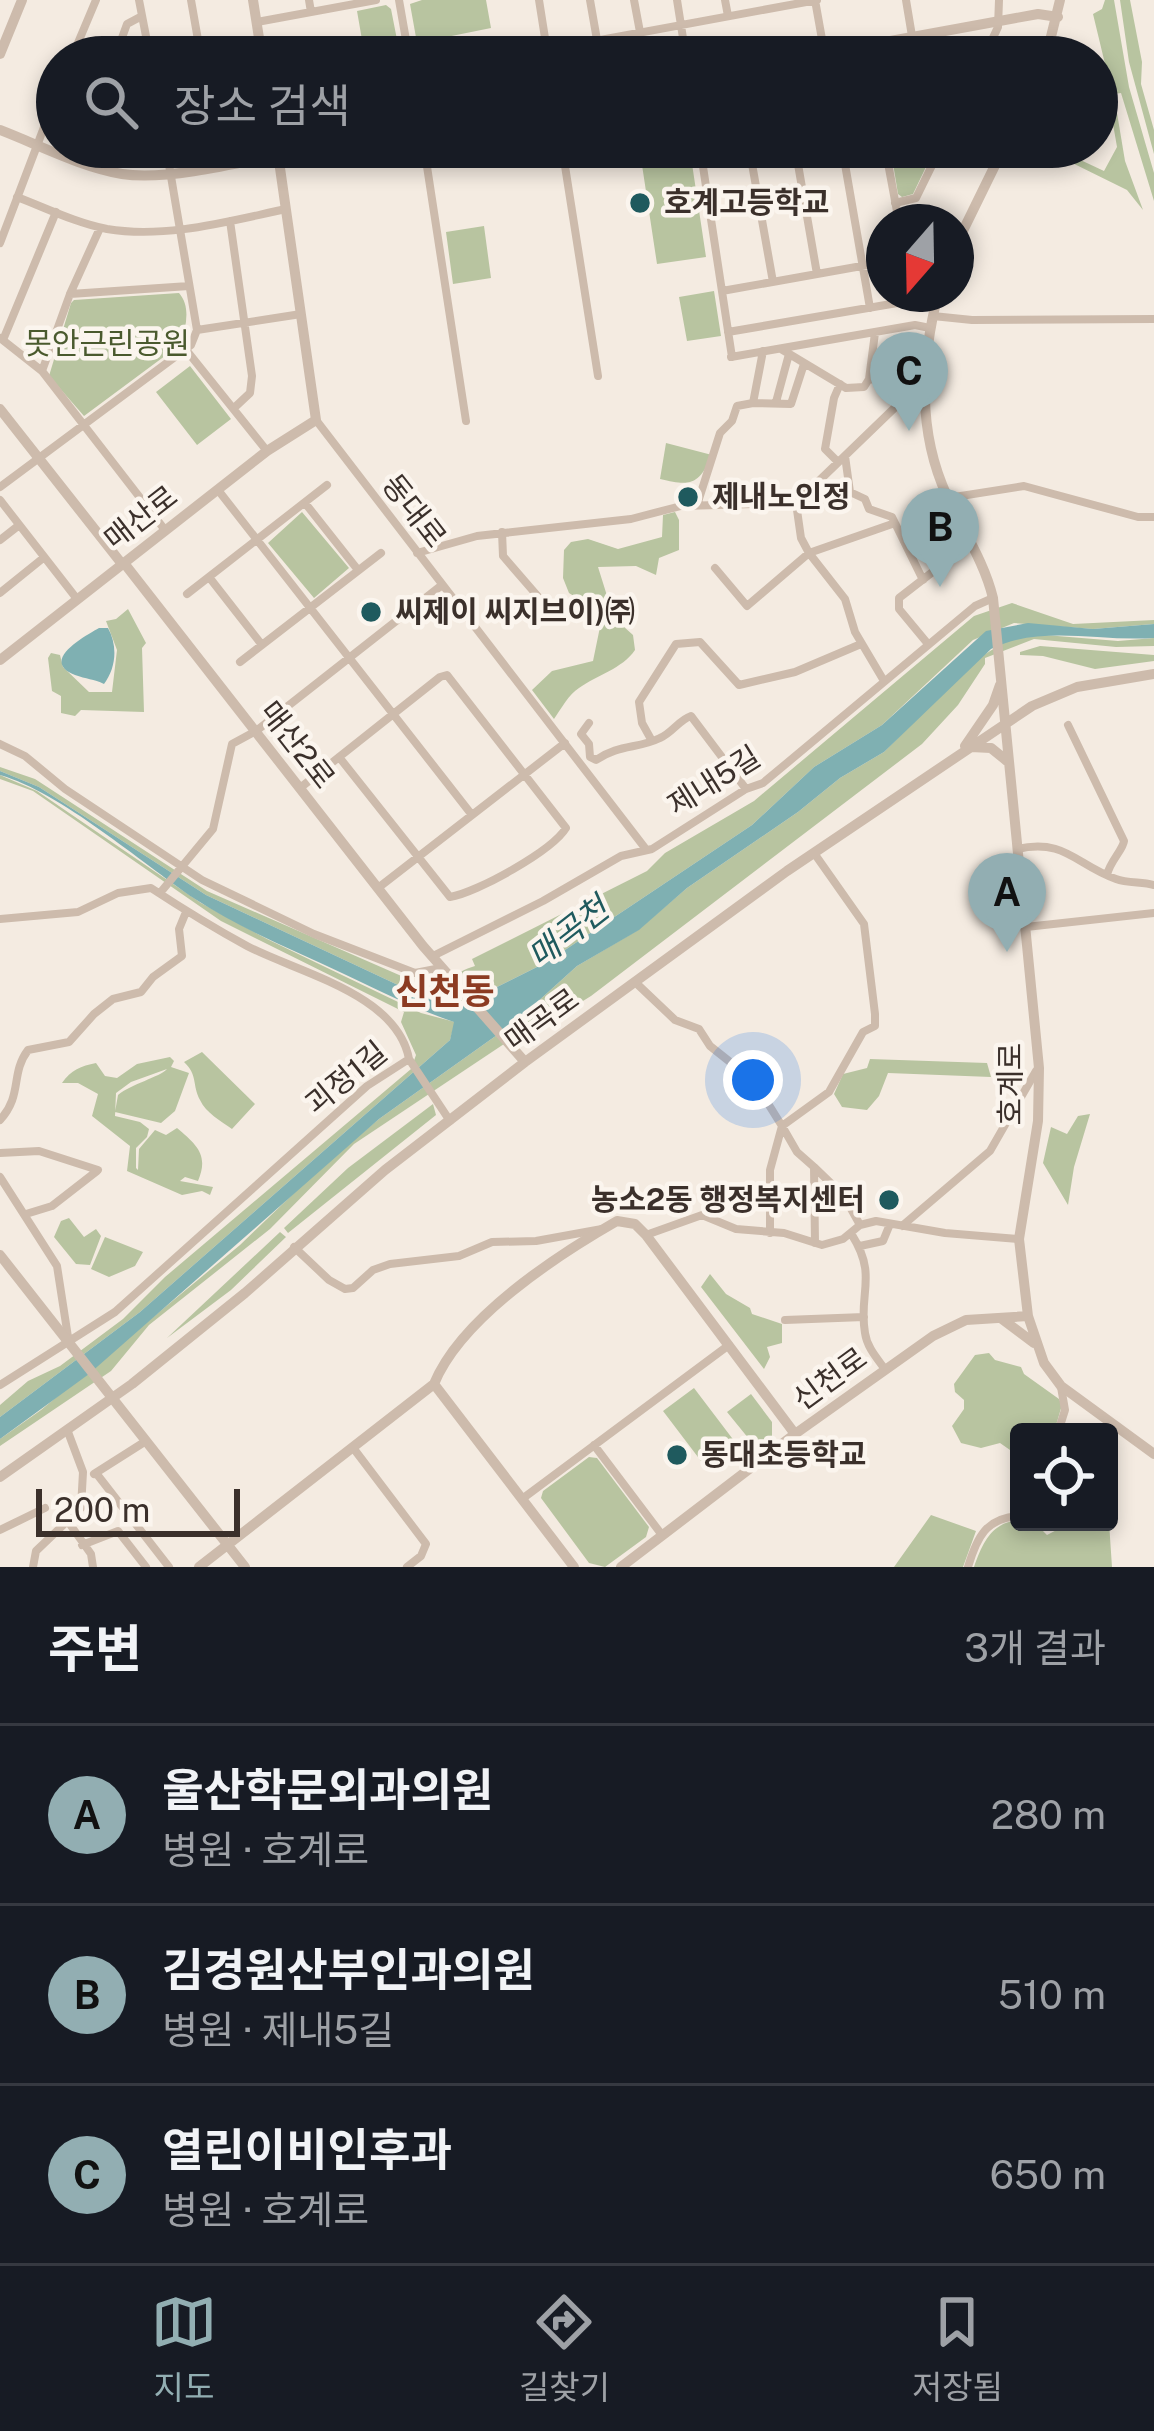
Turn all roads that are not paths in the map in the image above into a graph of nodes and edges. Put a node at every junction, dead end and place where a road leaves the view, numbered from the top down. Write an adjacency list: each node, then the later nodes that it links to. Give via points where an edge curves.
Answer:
1 (22, 0): 42 (street)
2 (96, 0): 28 (street)
3 (139, 0): 21 (street)
4 (191, 0): 31 (street)
5 (253, 0): 25 (street)
6 (309, 0): 20 (street)
7 (376, 0): 18 (street)
8 (399, 0): 33 (street)
9 (538, 0): 34 (street)
10 (590, 0): 35 (street)
11 (634, 0): 27 (street)
12 (677, 0): 26 (street)
13 (725, 0): 22 (street)
14 (816, 0): 19 (street); 38 (street)
15 (906, 0): 39 (street)
16 (999, 0): 24 (street)
17 (1060, 0): 23 (street)
18 (352, 2): 20 (street)
19 (770, 4): 22 (street)
20 (311, 12): 25 (street)
21 (142, 16): 29 (street); 30 (street)
22 (728, 16): 26 (street)
23 (1058, 16): 24 (street); 41 (street)
24 (997, 21): 39 (street); 40 (street)
25 (257, 22): 32 (street)
26 (681, 25): 27 (street); 37 (street)
27 (640, 32): 36 (street)
28 (81, 36)
29 (123, 36)
30 (146, 36)
31 (197, 36)
32 (259, 36)
33 (405, 36)
34 (544, 36)
35 (596, 36)
36 (618, 36)
37 (683, 36)
38 (822, 36)
39 (912, 36)
40 (992, 36)
41 (1052, 36)
42 (0, 54)
43 (0, 130): 44 (street)
44 (35, 144): 59 (street)
45 (103, 168): 58 (street)
46 (170, 168): 58 (street)
47 (194, 168): 58 (street)
48 (280, 168): 62 (street, 동대로)
49 (427, 168): 100 (street)
50 (565, 168): 91 (street)
51 (703, 168): 74 (street)
52 (753, 168): 71 (street)
53 (799, 168): 70 (street)
54 (846, 168): 69 (street)
55 (889, 168): 60 (street)
56 (930, 168): 60 (street, via 916,198)
57 (994, 168): 61 (street)
58 (171, 173): 66 (street)
59 (17, 197): 63 (street); 67 (street)
60 (895, 203)
61 (974, 208)
62 (286, 209): 64 (street); 78 (street, 동대로)
63 (56, 212): 65 (street); 85 (street)
64 (230, 221): 66 (street); 81 (street)
65 (100, 228): 66 (street); 75 (street)
66 (180, 228): 73 (street)
67 (0, 243)
68 (866, 265): 69 (street)
69 (863, 266): 70 (street); 72 (street)
70 (817, 274): 71 (street)
71 (773, 282): 74 (street)
72 (866, 284)
73 (189, 286): 75 (street); 82 (street)
74 (722, 291): 84 (street)
75 (70, 295): 90 (street)
76 (866, 309): 84 (street)
77 (934, 312): 80 (street)
78 (302, 314): 81 (street); 99 (street, 동대로)
79 (1154, 320): 80 (street)
80 (932, 322): 83 (street); 94 (street)
81 (245, 323): 82 (street); 97 (street, via 252,388)
82 (197, 330): 86 (street)
83 (874, 330): 87 (street); 92 (street)
84 (728, 332): 88 (street, via 730,358)
85 (2, 339): 90 (street)
86 (187, 351): 97 (street); 101 (street)
87 (785, 351): 88 (street); 89 (street); 95 (street)
88 (763, 352): 96 (street)
89 (804, 364): 93 (street); 95 (street, via 791,404)
90 (42, 371): 101 (street)
91 (598, 376)
92 (869, 379): 93 (street, via 864,387); 94 (street)
93 (840, 384): 104 (street, via 825,449)
94 (924, 385): 104 (street); 108 (street, via 928,439)
95 (776, 402): 96 (street)
96 (753, 403): 112 (street, via 737,406 720,433)
97 (234, 408): 102 (street)
98 (0, 409): 103 (street, 매산2로)
99 (316, 420): 102 (street, 매산로); 125 (street, 동대로)
100 (466, 421)
101 (85, 426): 103 (street); 117 (street)
102 (267, 451): 107 (street, 매산로)
103 (38, 459): 106 (street); 127 (street, 매산2로)
104 (842, 459): 111 (street); 115 (street, via 850,491)
105 (327, 485): 110 (street)
106 (0, 487)
107 (218, 489): 117 (street, 매산로); 121 (street)
108 (948, 498): 113 (street); 114 (street, via 1024,486)
109 (0, 500): 116 (street)
110 (305, 502): 121 (street); 129 (street)
111 (796, 503): 112 (street); 124 (street)
112 (697, 505): 118 (street)
113 (956, 513): 119 (street); 122 (street)
114 (1154, 517)
115 (895, 523): 119 (street); 124 (street)
116 (18, 526): 120 (street); 126 (street)
117 (165, 530): 127 (street, 매산로)
118 (502, 532): 125 (street); 138 (street, via 503,556)
119 (902, 537): 131 (street)
120 (0, 540)
121 (257, 540): 130 (street); 137 (street)
122 (971, 542): 131 (street); 135 (street)
123 (381, 553): 129 (street)
124 (808, 553): 128 (street, via 746,606); 139 (street, via 845,599)
125 (417, 554): 132 (street, 동대로)
126 (42, 559): 133 (street); 136 (street)
127 (123, 564): 136 (street, 매산로); 152 (street, 매산2로)
128 (715, 568)
129 (358, 570): 137 (street)
130 (209, 577): 134 (street); 141 (street)
131 (923, 580): 140 (street, via 897,603)
132 (442, 586): 142 (street); 154 (street, 동대로)
133 (0, 592)
134 (187, 594)
135 (993, 598): 140 (street, 제내5길); 147 (street, 호계로)
136 (77, 599): 143 (street, 매산로)
137 (310, 607): 141 (street); 142 (street)
138 (548, 608)
139 (861, 644): 146 (street); 153 (street, via 739,686 700,642 676,644 639,702)
140 (928, 644): 146 (street, 제내5길)
141 (262, 645): 144 (street)
142 (350, 658): 148 (street); 152 (street)
143 (0, 659)
144 (240, 662)
145 (1154, 674): 149 (street, 매곡로, via 1077,687)
146 (884, 681): 161 (street, 제내5길)
147 (1001, 682): 149 (street, 호계로); 156 (street)
148 (393, 714): 157 (street); 159 (street, via 447,675); 162 (street)
149 (1006, 721): 156 (street, 매곡로); 158 (street, 호계로)
150 (589, 723): 153 (street, via 580,730 593,759)
151 (1068, 725): 168 (street, via 1124,841)
152 (256, 731): 160 (street, 매산2로); 167 (street, via 232,744 212,830)
153 (652, 741): 161 (street, via 691,716)
154 (565, 743): 159 (street); 163 (street, 동대로)
155 (0, 744): 167 (street)
156 (965, 749): 158 (street, via 992,748); 165 (street, 매곡로)
157 (339, 758): 160 (street); 166 (street)
158 (1010, 764): 164 (street, 호계로)
159 (526, 773): 162 (street); 166 (street, via 565,823 560,837 454,897)
160 (300, 788): 170 (street, 매산2로)
161 (746, 789): 163 (street, 제내5길)
162 (472, 815): 166 (street)
163 (645, 848): 176 (street, 제내5길)
164 (1017, 849): 168 (street, via 1063,849); 175 (street, 호계로)
165 (814, 853): 178 (street, 매곡로); 184 (street, via 864,924 875,1026 863,1032 829,1091)
166 (417, 858): 170 (street)
167 (181, 869): 171 (street); 177 (street, via 380,960 415,973)
168 (1107, 875): 169 (street)
169 (1154, 884)
170 (378, 888): 176 (street, 매산2로)
171 (162, 890): 172 (street, 괴정1길); 174 (street, via 118,893 78,912)
172 (186, 912): 180 (street, 괴정1길, via 355,994 398,1030); 182 (street, via 182,956 141,992 113,999 69,1042 28,1050 13,1106)
173 (1154, 913): 175 (street)
174 (0, 919)
175 (1026, 927): 181 (street, 호계로)
176 (432, 957): 177 (street, 매산2로)
177 (444, 970): 179 (street, 매산2로)
178 (635, 982): 179 (street, 매곡로); 184 (street, via 754,1081)
179 (525, 1062): 183 (street, 매곡로)
180 (412, 1063): 183 (street); 205 (street, 괴정1길, via 367,1086 115,1312)
181 (1039, 1067): 191 (street, via 990,1151); 196 (street, 호계로)
182 (0, 1120)
183 (450, 1120): 199 (street, 매곡로)
184 (782, 1126): 186 (street); 193 (street, via 770,1170)
185 (0, 1153): 188 (street, via 39,1151 98,1170 52,1206)
186 (814, 1167): 190 (street); 197 (street)
187 (0, 1177): 188 (street)
188 (26, 1214): 205 (street, via 58,1266)
189 (890, 1224): 190 (street); 191 (street); 198 (street, via 883,1241)
190 (860, 1225): 194 (street)
191 (902, 1226): 196 (street)
192 (603, 1229): 195 (street, via 626,1221); 199 (street, via 390,1264 345,1289); 209 (street, via 481,1318)
193 (770, 1233): 195 (street, via 702,1215); 197 (street)
194 (852, 1234): 197 (street); 198 (street)
195 (646, 1235): 207 (street)
196 (1019, 1239): 201 (street, 호계로)
197 (814, 1243)
198 (860, 1246): 202 (street)
199 (294, 1247): 212 (street, 매곡로)
200 (0, 1255): 205 (street)
201 (1028, 1316): 203 (street, 신천로); 206 (street, 호계로)
202 (864, 1317): 204 (street); 208 (street)
203 (999, 1317): 206 (street); 208 (street, 신천로, via 951,1325)
204 (785, 1321)
205 (68, 1342): 210 (street, 괴정1길); 212 (street)
206 (1035, 1344): 211 (street, 호계로)
207 (729, 1345): 215 (street); 219 (street)
208 (884, 1368): 215 (street, 신천로)
209 (434, 1384): 220 (street); 225 (street)
210 (0, 1385)
211 (1061, 1386): 213 (street); 216 (street, 호계로)
212 (112, 1399): 214 (street, 매곡로); 217 (street)
213 (1061, 1423)
214 (68, 1432): 223 (street, 매곡로); 224 (street)
215 (795, 1434): 230 (street, 신천로)
216 (1133, 1438): 218 (street); 221 (street, 호계로)
217 (146, 1441): 222 (street); 232 (street)
218 (1154, 1444)
219 (594, 1445): 225 (street); 230 (street)
220 (354, 1449): 232 (street); 239 (street, via 426,1544)
221 (1154, 1454)
222 (96, 1473): 224 (street); 236 (street)
223 (0, 1477)
224 (84, 1483): 228 (street, via 81,1508)
225 (522, 1499): 240 (street)
226 (45, 1508): 229 (street)
227 (1010, 1516): 242 (street, via 983,1529)
228 (69, 1522): 231 (street); 233 (street, via 36,1551)
229 (0, 1530)
230 (662, 1535): 241 (street, 신천로)
231 (82, 1545): 234 (street); 235 (street, via 118,1532)
232 (227, 1545): 237 (street); 238 (street)
233 (33, 1567)
234 (93, 1567)
235 (146, 1567)
236 (170, 1567)
237 (199, 1567)
238 (244, 1567)
239 (407, 1567)
240 (574, 1567)
241 (621, 1567)
242 (968, 1567)

